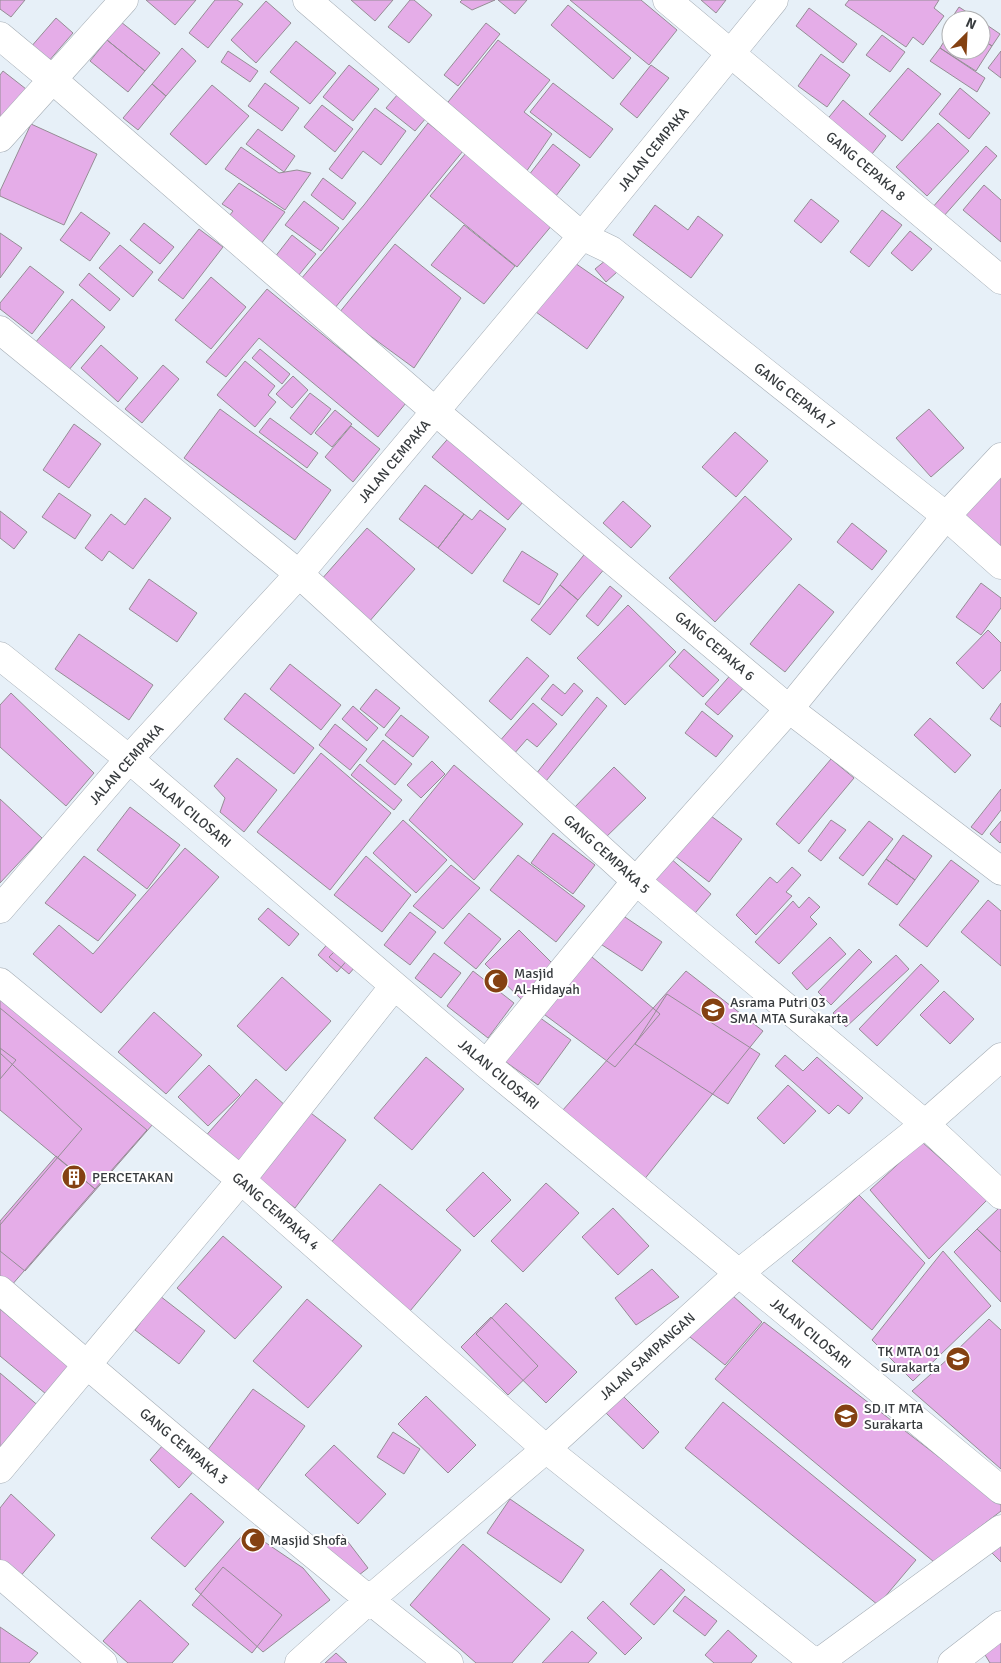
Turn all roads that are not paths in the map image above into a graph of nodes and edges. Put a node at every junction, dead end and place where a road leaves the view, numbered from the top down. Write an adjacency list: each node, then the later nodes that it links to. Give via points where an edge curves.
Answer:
1 (124, 0): 7 (street)
2 (308, 0): 9 (street, GANG CEPAKA 7)
3 (667, 0): 6 (street, GANG CEPAKA 8)
4 (774, 0): 6 (street, JALAN CEMPAKA)
5 (0, 36): 7 (street, GANG CEPAKA 6)
6 (730, 53): 9 (street, JALAN CEMPAKA); 10 (street, GANG CEPAKA 8)
7 (53, 80): 8 (street); 12 (street, GANG CEPAKA 6)
8 (0, 138)
9 (582, 236): 12 (street, JALAN CEMPAKA); 14 (street, GANG CEPAKA 7, via 611,250)
10 (1001, 280)
11 (0, 330): 16 (street, GANG CEMPAKA 5)
12 (436, 412): 16 (street, JALAN CEMPAKA); 18 (street, GANG CEPAKA 6)
13 (1001, 457): 14 (street)
14 (946, 516): 15 (street, GANG CEPAKA 7); 18 (street)
15 (1001, 565)
16 (299, 574): 19 (street, JALAN CEMPAKA); 21 (street, GANG CEMPAKA 5)
17 (0, 656): 19 (street, JALAN CILOSARI)
18 (789, 709): 20 (street, GANG CEPAKA 6); 21 (street)
19 (129, 759): 22 (street, JALAN CEMPAKA); 24 (street, JALAN CILOSARI)
20 (1001, 871)
21 (636, 881): 26 (street); 27 (street, GANG CEMPAKA 5)
22 (0, 909)
23 (0, 982): 28 (street, GANG CEMPAKA 4)
24 (394, 986): 26 (street, JALAN CILOSARI); 28 (street)
25 (1001, 1057): 27 (street, JALAN SAMPANGAN)
26 (486, 1064): 30 (street, JALAN CILOSARI)
27 (925, 1124): 29 (street, GANG CEMPAKA 5); 30 (street, JALAN SAMPANGAN)
28 (241, 1180): 32 (street); 33 (street, GANG CEMPAKA 4)
29 (1001, 1195)
30 (739, 1273): 33 (street, JALAN SAMPANGAN); 35 (street, JALAN CILOSARI)
31 (0, 1290): 32 (street, GANG CEMPAKA 3)
32 (87, 1364): 34 (street); 38 (street, GANG CEMPAKA 3)
33 (546, 1449): 38 (street, JALAN SAMPANGAN); 43 (street, GANG CEMPAKA 4)
34 (0, 1469)
35 (1001, 1490)
36 (1001, 1529): 43 (street)
37 (0, 1574): 40 (street)
38 (369, 1600): 41 (street, JALAN SAMPANGAN); 42 (street, GANG CEMPAKA 3)
39 (1001, 1625): 44 (street)
40 (103, 1663)
41 (299, 1663)
42 (449, 1663)
43 (817, 1663)
44 (952, 1663)

